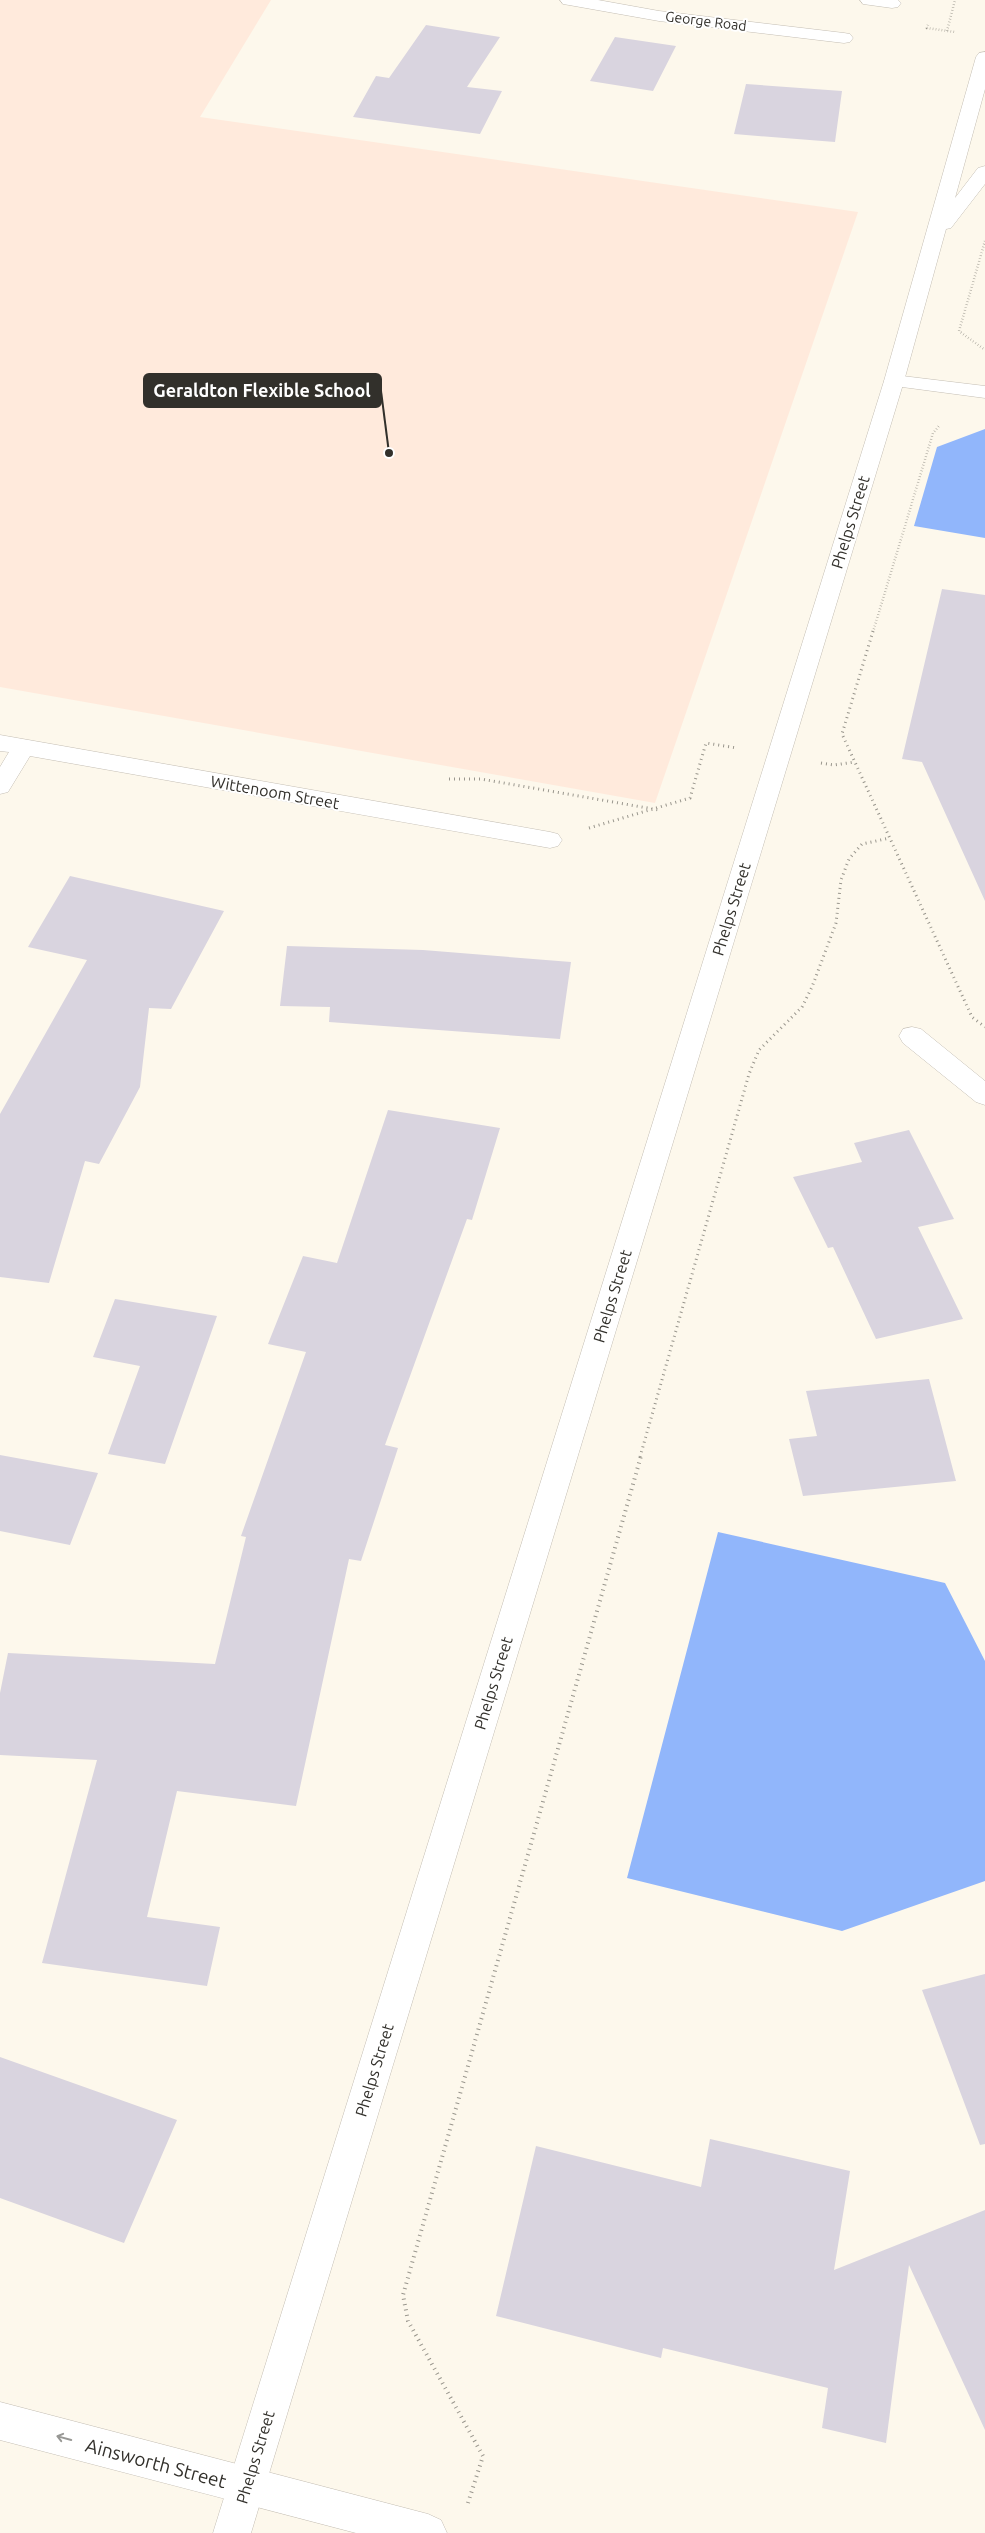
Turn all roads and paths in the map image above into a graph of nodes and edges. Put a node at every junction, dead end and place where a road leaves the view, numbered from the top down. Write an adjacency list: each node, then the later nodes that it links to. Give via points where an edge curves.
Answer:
1 (570, 0): 8 (main road, George Road, via 659,16)
2 (868, 0): 4 (main road)
3 (955, 0): 6 (path)
4 (892, 3)
5 (928, 21): 6 (path, via 927,28)
6 (947, 31): 7 (path)
7 (958, 32)
8 (844, 38)
9 (985, 57): 11 (main road, Phelps Street)
10 (985, 172): 11 (main road)
11 (936, 235): 14 (main road, Phelps Street)
12 (985, 241): 13 (path, via 959,331)
13 (985, 350)
14 (894, 382): 15 (main road); 29 (main road, Phelps Street)
15 (985, 392)
16 (944, 420): 20 (path, via 933,433 842,734)
17 (0, 743): 19 (main road, Wittenoom Street)
18 (726, 746): 24 (path, via 706,742 690,798 659,810 631,814)
19 (23, 748): 22 (main road); 24 (main road, Wittenoom Street)
20 (856, 762): 21 (path); 23 (path)
21 (834, 766)
22 (0, 786)
23 (890, 838): 25 (path, via 972,1017); 30 (path, via 862,844 849,859 841,880 836,923 812,986 802,1007 759,1050 749,1074 404,2295 408,2321 483,2456)
24 (550, 840)
25 (985, 1027)
26 (912, 1036): 27 (main road)
27 (985, 1095)
28 (0, 2421): 29 (main road, Ainsworth Street, one-way to 28)
29 (246, 2487): 31 (main road, Phelps Street); 32 (main road, Ainsworth Street)
30 (468, 2506)
31 (232, 2533)
32 (428, 2533)

